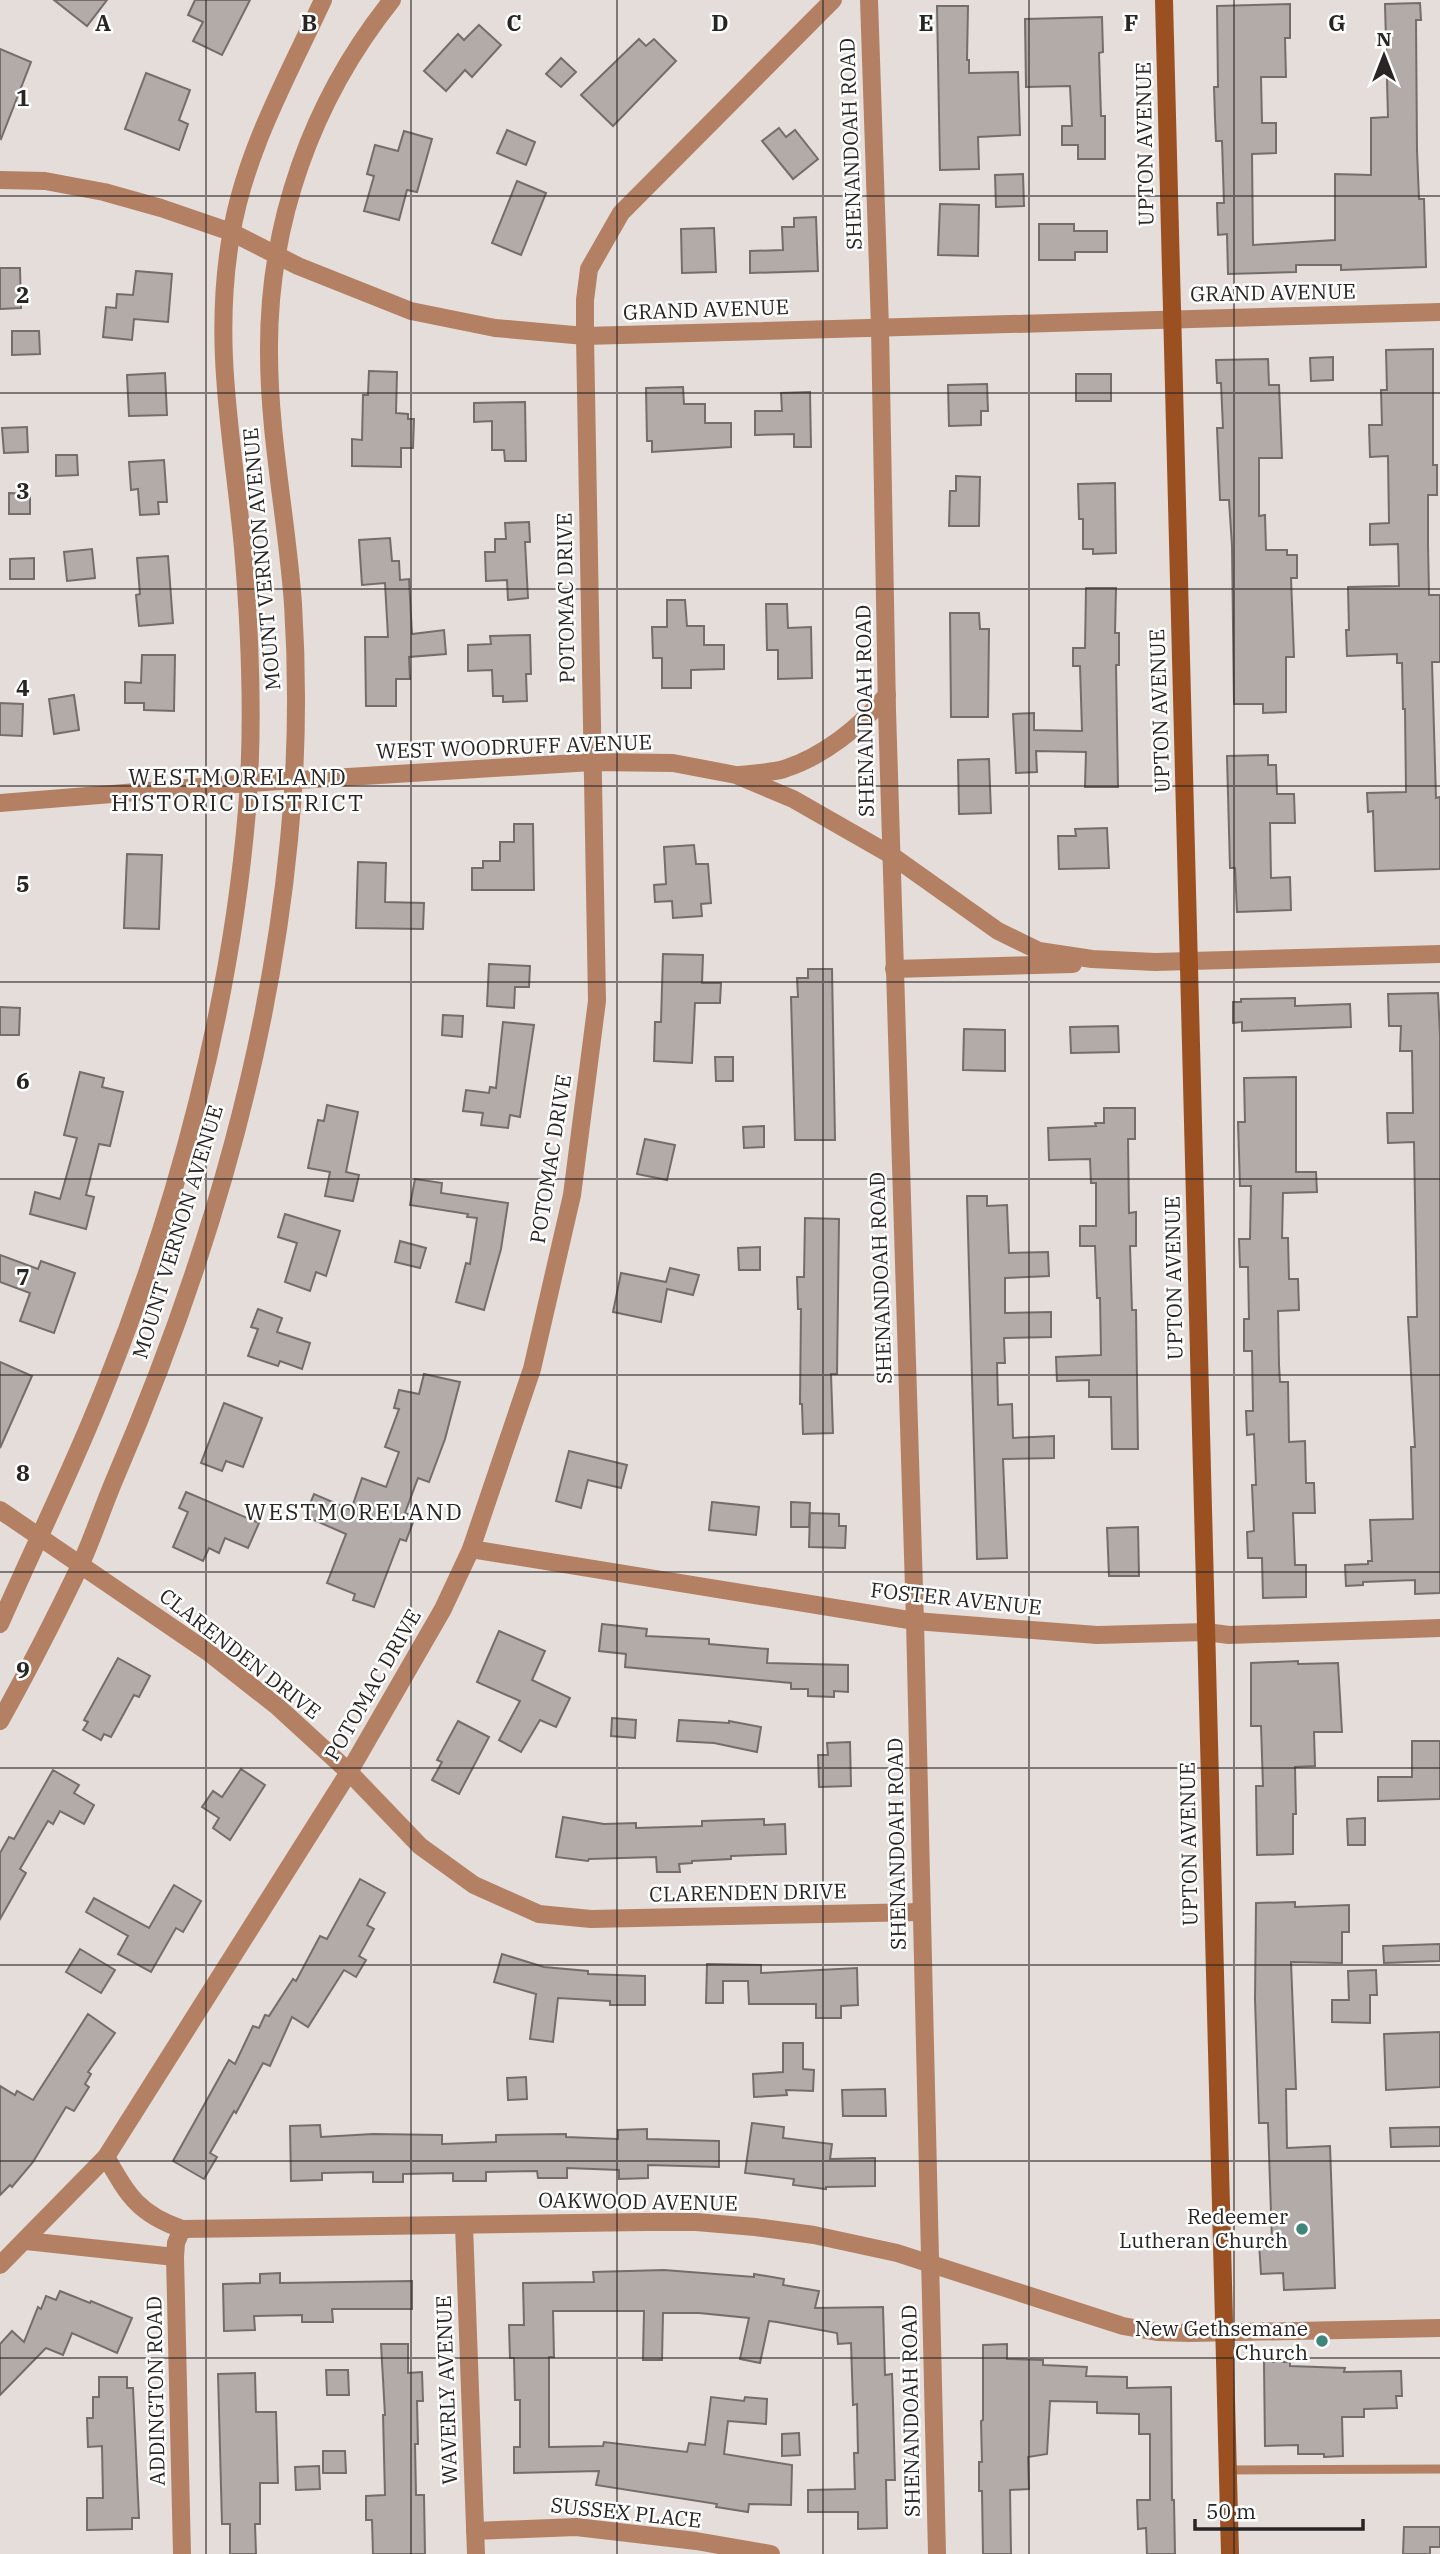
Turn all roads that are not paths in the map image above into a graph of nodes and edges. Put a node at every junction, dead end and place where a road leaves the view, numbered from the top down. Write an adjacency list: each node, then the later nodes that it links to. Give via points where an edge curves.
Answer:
1 (323, 0): 7 (street, MOUNT VERNON AVENUE, via 270,109)
2 (392, 0): 8 (street, MOUNT VERNON AVENUE, via 332,88 295,175)
3 (833, 0): 12 (street, POTOMAC DRIVE, via 621,214 589,269)
4 (869, 0): 11 (street, SHENANDOAH ROAD)
5 (1164, 0): 10 (street, UPTON AVENUE)
6 (0, 180): 7 (street, GRAND AVENUE, via 45,181 104,191)
7 (231, 232): 8 (street, GRAND AVENUE); 17 (street, MOUNT VERNON AVENUE, via 223,370 244,563)
8 (276, 253): 12 (street, GRAND AVENUE, via 411,311 495,328); 16 (street, MOUNT VERNON AVENUE, via 268,355 294,627)
9 (1440, 312): 10 (street, GRAND AVENUE)
10 (1172, 319): 11 (street, GRAND AVENUE); 21 (street, UPTON AVENUE)
11 (880, 327): 12 (street, GRAND AVENUE); 13 (street, SHENANDOAH ROAD)
12 (585, 336): 14 (street, POTOMAC DRIVE)
13 (887, 695): 15 (street, WEST WOODRUFF AVENUE, via 824,751 782,769); 19 (street, SHENANDOAH ROAD)
14 (592, 762): 15 (street, WEST WOODRUFF AVENUE, via 673,763); 16 (street, WEST WOODRUFF AVENUE); 26 (street, POTOMAC DRIVE, via 597,1001 572,1195 532,1369)
15 (736, 775): 19 (street, WEST WOODRUFF AVENUE, via 793,799)
16 (294, 780): 17 (street, WEST WOODRUFF AVENUE); 27 (street, MOUNT VERNON AVENUE, via 272,962 250,1076 218,1199 140,1423)
17 (249, 783): 18 (street, WEST WOODRUFF AVENUE); 25 (street, MOUNT VERNON AVENUE, via 230,951 189,1130 108,1381)
18 (0, 803)
19 (891, 855): 22 (street, WEST WOODRUFF AVENUE, via 998,931 1039,951); 23 (street, SHENANDOAH ROAD)
20 (1440, 954): 21 (street, WEST WOODRUFF AVENUE)
21 (1189, 960): 22 (street, WEST WOODRUFF AVENUE); 31 (street, UPTON AVENUE)
22 (1155, 962): 23 (street, WEST WOODRUFF AVENUE)
23 (894, 969): 28 (street, SHENANDOAH ROAD)
24 (0, 1510): 25 (street, CLARENDEN DRIVE)
25 (39, 1537): 27 (street, CLARENDEN DRIVE); 29 (street, MOUNT VERNON AVENUE)
26 (471, 1549): 28 (street, FOSTER AVENUE); 33 (street, POTOMAC DRIVE, via 443,1609)
27 (80, 1565): 32 (street, MOUNT VERNON AVENUE); 33 (street, CLARENDEN DRIVE, via 208,1652)
28 (915, 1621): 31 (street, FOSTER AVENUE, via 1097,1635); 34 (street, SHENANDOAH ROAD)
29 (0, 1624)
30 (1440, 1628): 31 (street, FOSTER AVENUE)
31 (1206, 1632): 43 (street, UPTON AVENUE)
32 (0, 1721)
33 (349, 1772): 34 (street, CLARENDEN DRIVE, via 420,1846 474,1885 539,1914 591,1919); 35 (street, POTOMAC DRIVE)
34 (921, 1912): 40 (street, SHENANDOAH ROAD)
35 (106, 2157): 37 (street, OAKWOOD AVENUE, via 138,2205 158,2220); 38 (street, POTOMAC DRIVE)
36 (464, 2225): 37 (street, OAKWOOD AVENUE); 40 (street, OAKWOOD AVENUE, via 723,2224 844,2241); 46 (street, WAVERLY AVENUE)
37 (182, 2229): 39 (street, ADDINGTON ROAD)
38 (26, 2241): 39 (street); 41 (street, POTOMAC DRIVE)
39 (175, 2257): 47 (street, ADDINGTON ROAD)
40 (931, 2264): 43 (street, OAKWOOD AVENUE, via 1123,2326 1157,2332); 50 (street, SHENANDOAH ROAD)
41 (0, 2265)
42 (1440, 2328): 43 (street, OAKWOOD AVENUE)
43 (1224, 2333): 45 (street, UPTON AVENUE)
44 (1440, 2469): 45 (lane)
45 (1228, 2470): 51 (street, UPTON AVENUE)
46 (475, 2531): 48 (street, WAVERLY AVENUE); 49 (street, SUSSEX PLACE, via 576,2527)
47 (182, 2554)
48 (476, 2554)
49 (771, 2554)
50 (937, 2554)
51 (1230, 2554)

